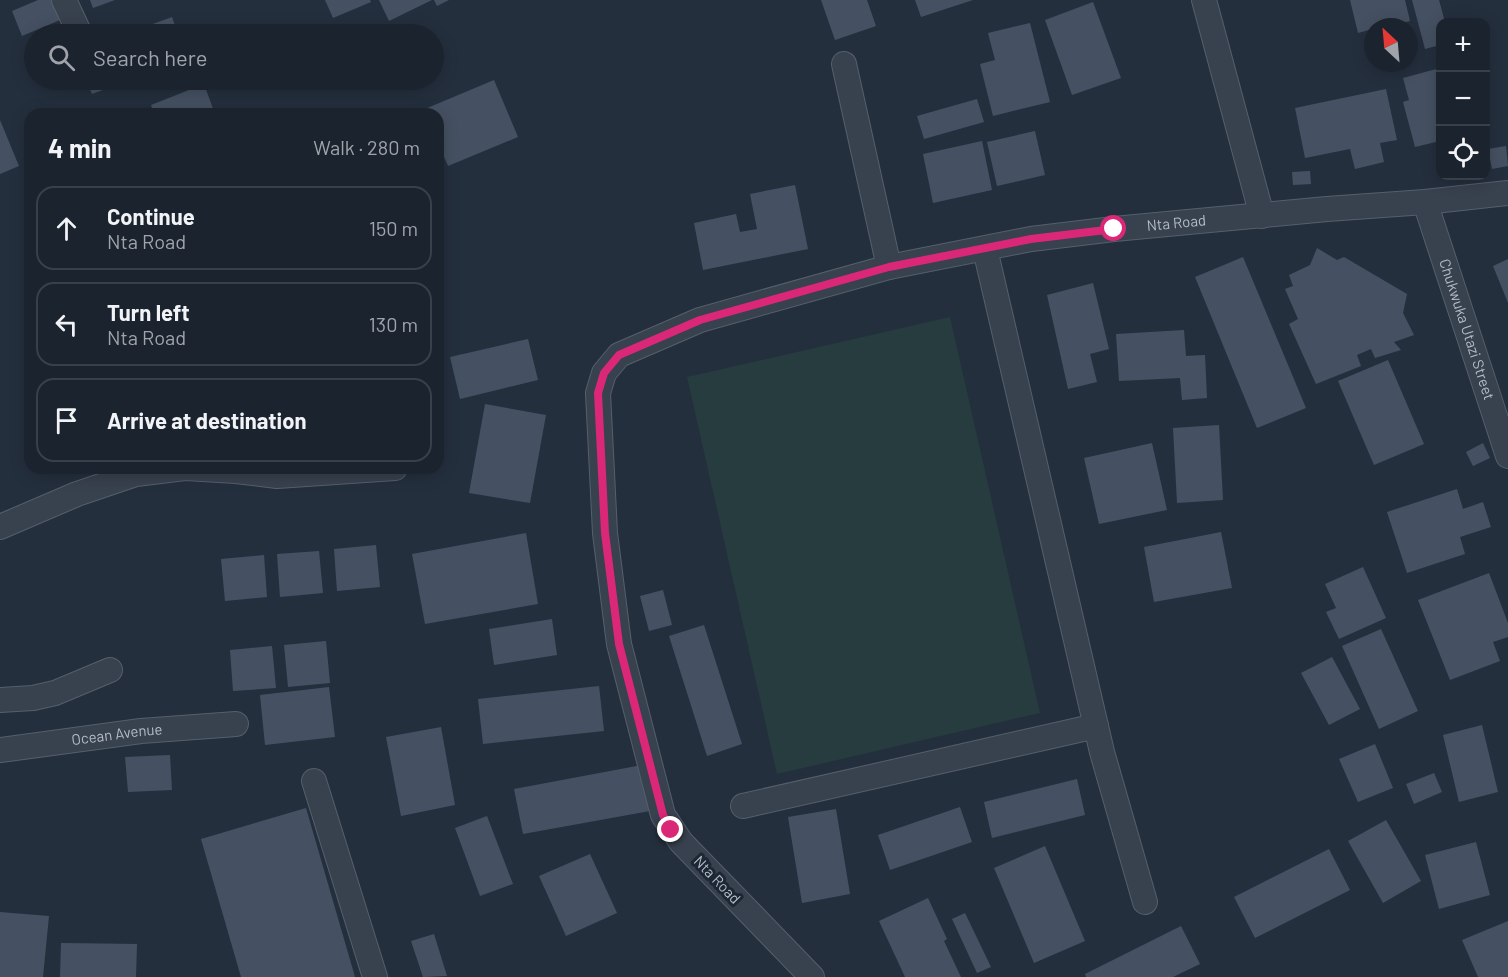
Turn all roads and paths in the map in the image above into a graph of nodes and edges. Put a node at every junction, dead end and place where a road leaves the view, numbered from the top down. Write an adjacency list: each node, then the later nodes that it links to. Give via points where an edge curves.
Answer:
1 (64, 0): 3 (street)
2 (1204, 0): 7 (street)
3 (75, 24)
4 (844, 64): 9 (street)
5 (1508, 193): 6 (street, Nta Road)
6 (1425, 202): 7 (street, Nta Road); 10 (street, Chukwuka Utazi Street)
7 (1262, 216): 8 (street, Nta Road, via 1114,229)
8 (985, 249): 9 (street, Nta Road); 18 (street)
9 (889, 267): 24 (street, Nta Road, via 700,320 619,355 604,373 598,393 605,533 619,644 663,815 681,842)
10 (1508, 456)
11 (136, 474): 14 (street)
12 (261, 474): 13 (street)
13 (306, 474)
14 (0, 527)
15 (110, 670): 16 (street, via 55,693)
16 (0, 700)
17 (236, 724): 19 (street, Ocean Avenue, via 141,731)
18 (1096, 726): 21 (street); 22 (street)
19 (0, 750)
20 (314, 781): 23 (street)
21 (743, 806)
22 (1145, 902)
23 (375, 977)
24 (812, 977)

